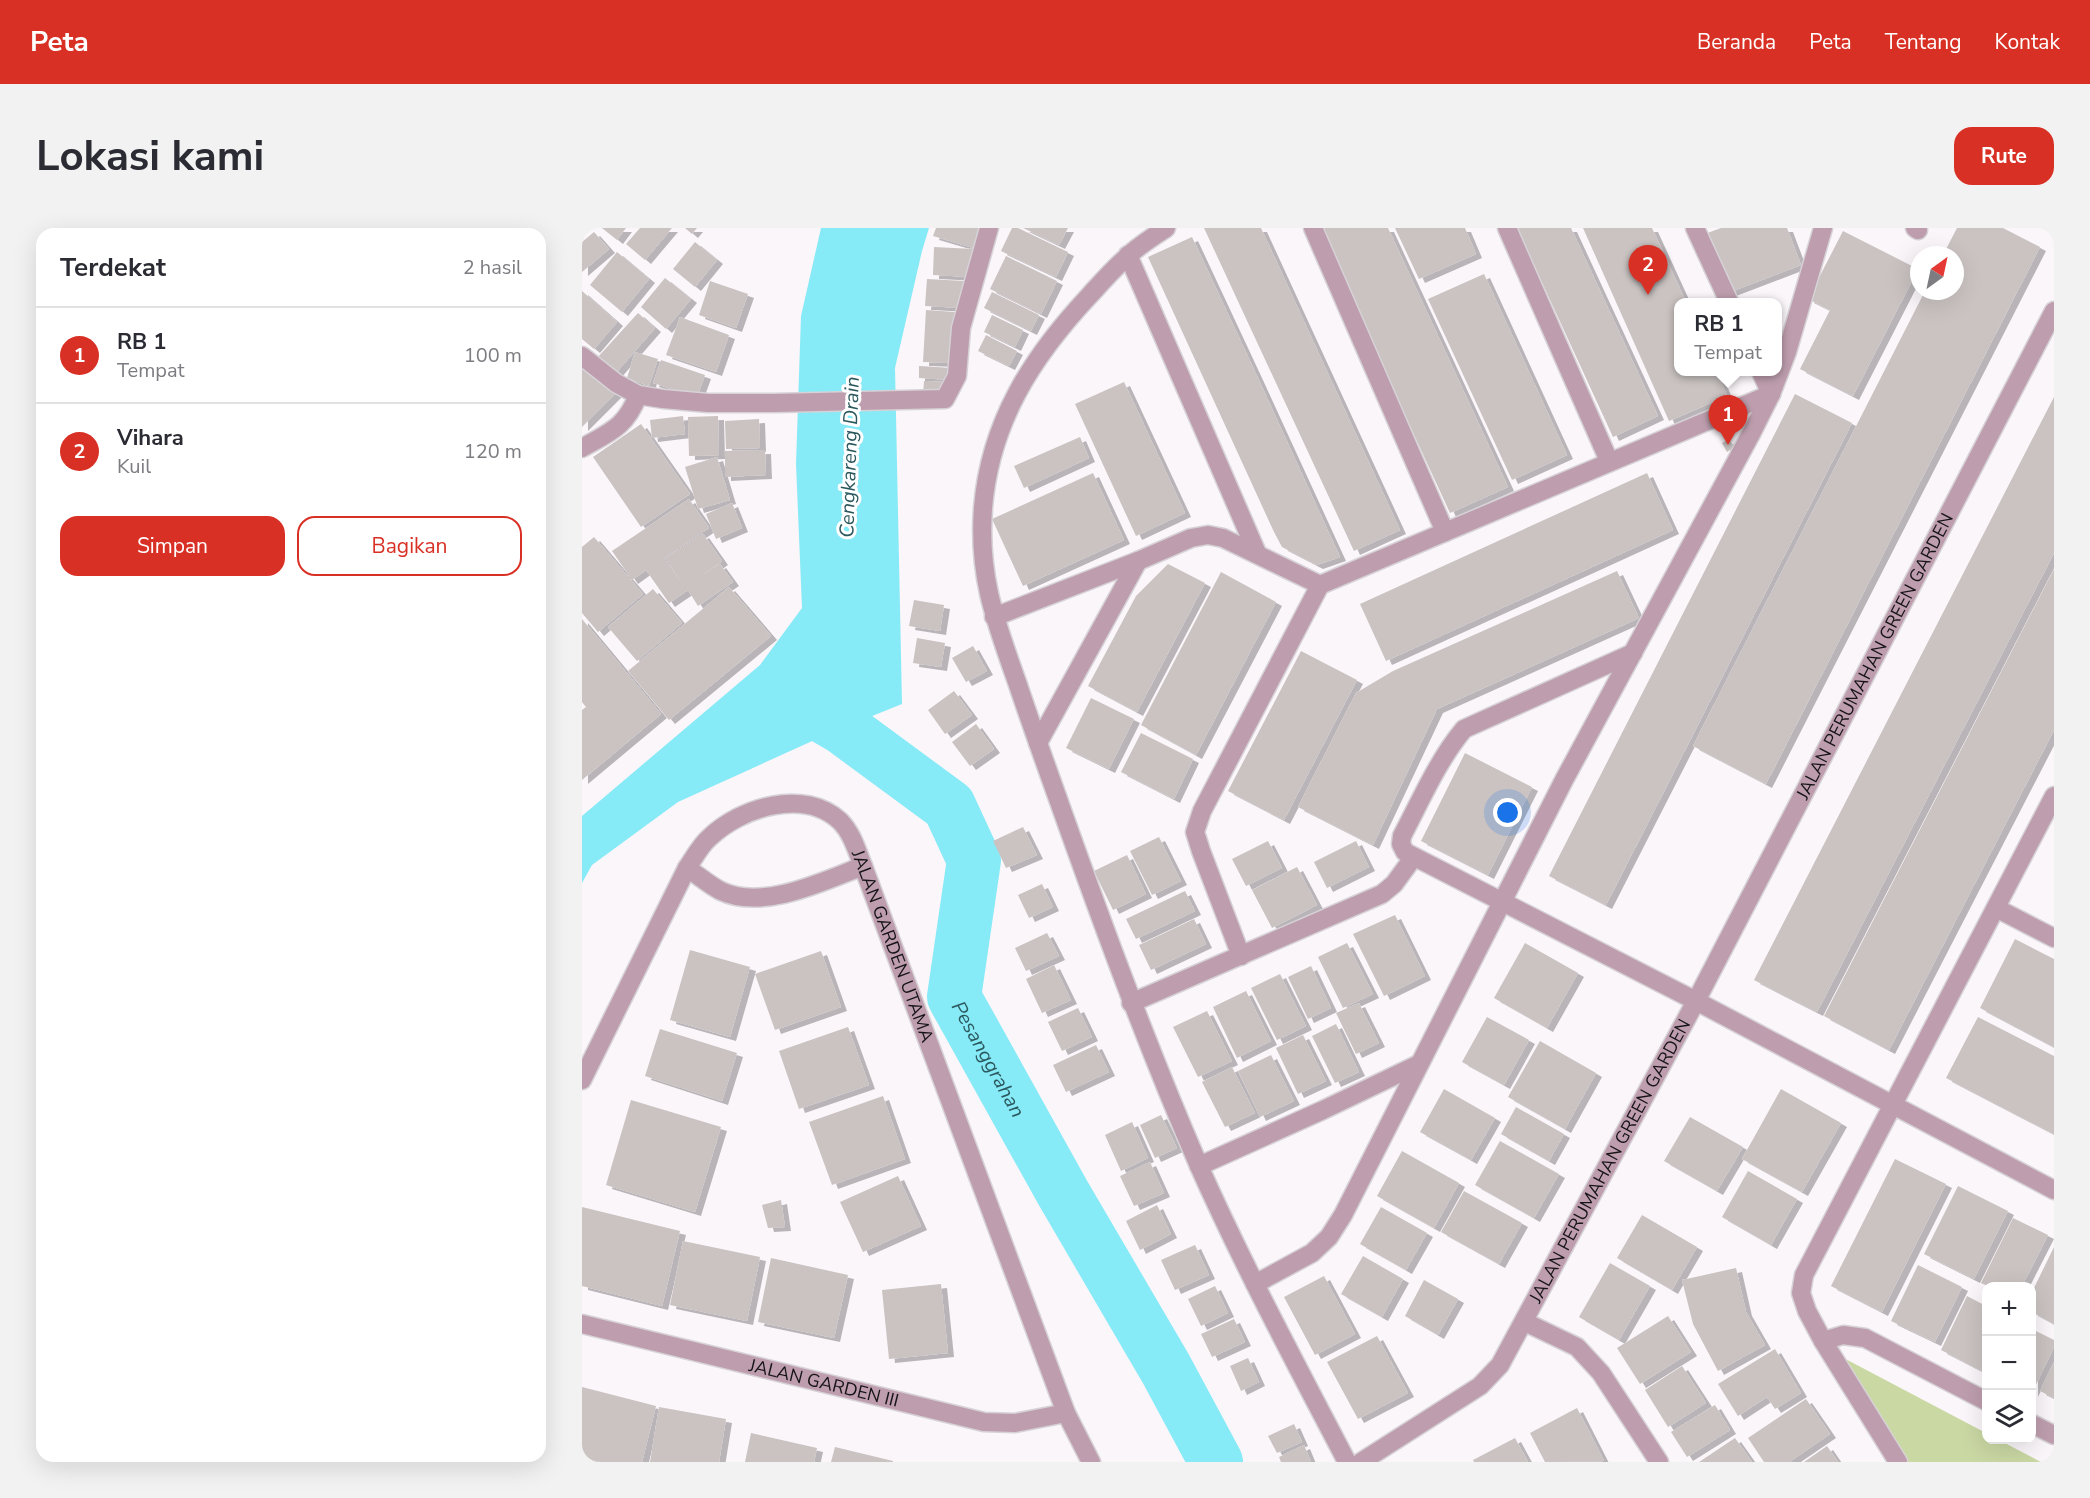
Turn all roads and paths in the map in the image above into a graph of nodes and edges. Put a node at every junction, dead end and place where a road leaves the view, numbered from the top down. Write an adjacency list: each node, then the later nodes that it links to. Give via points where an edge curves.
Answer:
1 (989, 228): 15 (street, via 961,328 957,376 945,399 708,403)
2 (1166, 228): 7 (street)
3 (1313, 228): 18 (street)
4 (1508, 228): 17 (street)
5 (1695, 228): 8 (street)
6 (1823, 228): 11 (street)
7 (1128, 255): 19 (street); 22 (street, via 1058,329 1026,374 1005,416 983,505 982,551)
8 (1727, 298)
9 (2054, 311): 33 (street, JALAN PERUMAHAN GREEN GARDEN)
10 (582, 356): 15 (street)
11 (1782, 365)
12 (1763, 376): 14 (street)
13 (1778, 376): 14 (street)
14 (1771, 394): 17 (street); 23 (street)
15 (638, 395): 16 (street, via 633,410 621,425)
16 (582, 448)
17 (1609, 461): 18 (street)
18 (1445, 532): 21 (street)
19 (1257, 554): 20 (street, via 1208,535 1191,538); 21 (street)
20 (1138, 561): 22 (street); 24 (street)
21 (1320, 585): 32 (street, via 1202,811 1195,832)
22 (994, 617): 24 (street)
23 (1633, 653): 26 (street, via 1464,729 1442,760 1402,836 1401,844); 29 (street)
24 (1038, 743): 34 (street)
25 (2054, 796): 30 (street)
26 (1413, 858): 29 (street, JALAN PERUMAHAN GREEN GARDEN); 32 (street, via 1399,879 1382,894)
27 (864, 866): 28 (street, via 796,891 761,897 722,891); 28 (street, JALAN GARDEN UTAMA, via 848,831 839,821 824,810 803,803 768,807 723,826 707,839); 45 (street, JALAN GARDEN UTAMA)
28 (687, 868): 36 (street, JALAN GARDEN UTAMA)
29 (1503, 903): 33 (street, JALAN PERUMAHAN GREEN GARDEN); 35 (street)
30 (1995, 908): 31 (street); 37 (street)
31 (2054, 939)
32 (1241, 956): 34 (street)
33 (1696, 1001): 37 (street, JALAN PERUMAHAN GREEN GARDEN); 41 (street, JALAN PERUMAHAN GREEN GARDEN)
34 (1131, 1003): 38 (street)
35 (1419, 1064): 38 (street); 40 (street, via 1329,1237 1312,1253)
36 (582, 1080)
37 (1892, 1105): 39 (street, JALAN PERUMAHAN GREEN GARDEN); 43 (street, via 1804,1275 1802,1293)
38 (1199, 1166): 40 (street)
39 (2054, 1190)
40 (1255, 1284): 49 (street)
41 (1525, 1322): 50 (street, JALAN PERUMAHAN GREEN GARDEN, via 1500,1365 1485,1382); 51 (street, JALAN PERUMAHAN GREEN GARDEN, via 1577,1347 1601,1373)
42 (582, 1324): 45 (street, JALAN GARDEN III, via 984,1422 1015,1423)
43 (1823, 1341): 44 (street, via 1843,1335 1865,1338); 52 (street)
44 (1982, 1399)
45 (1066, 1413): 48 (street, JALAN GARDEN UTAMA)
46 (2036, 1426): 47 (street)
47 (2054, 1435)
48 (1091, 1462)
49 (1347, 1462)
50 (1361, 1462)
51 (1659, 1462)
52 (1898, 1462)

